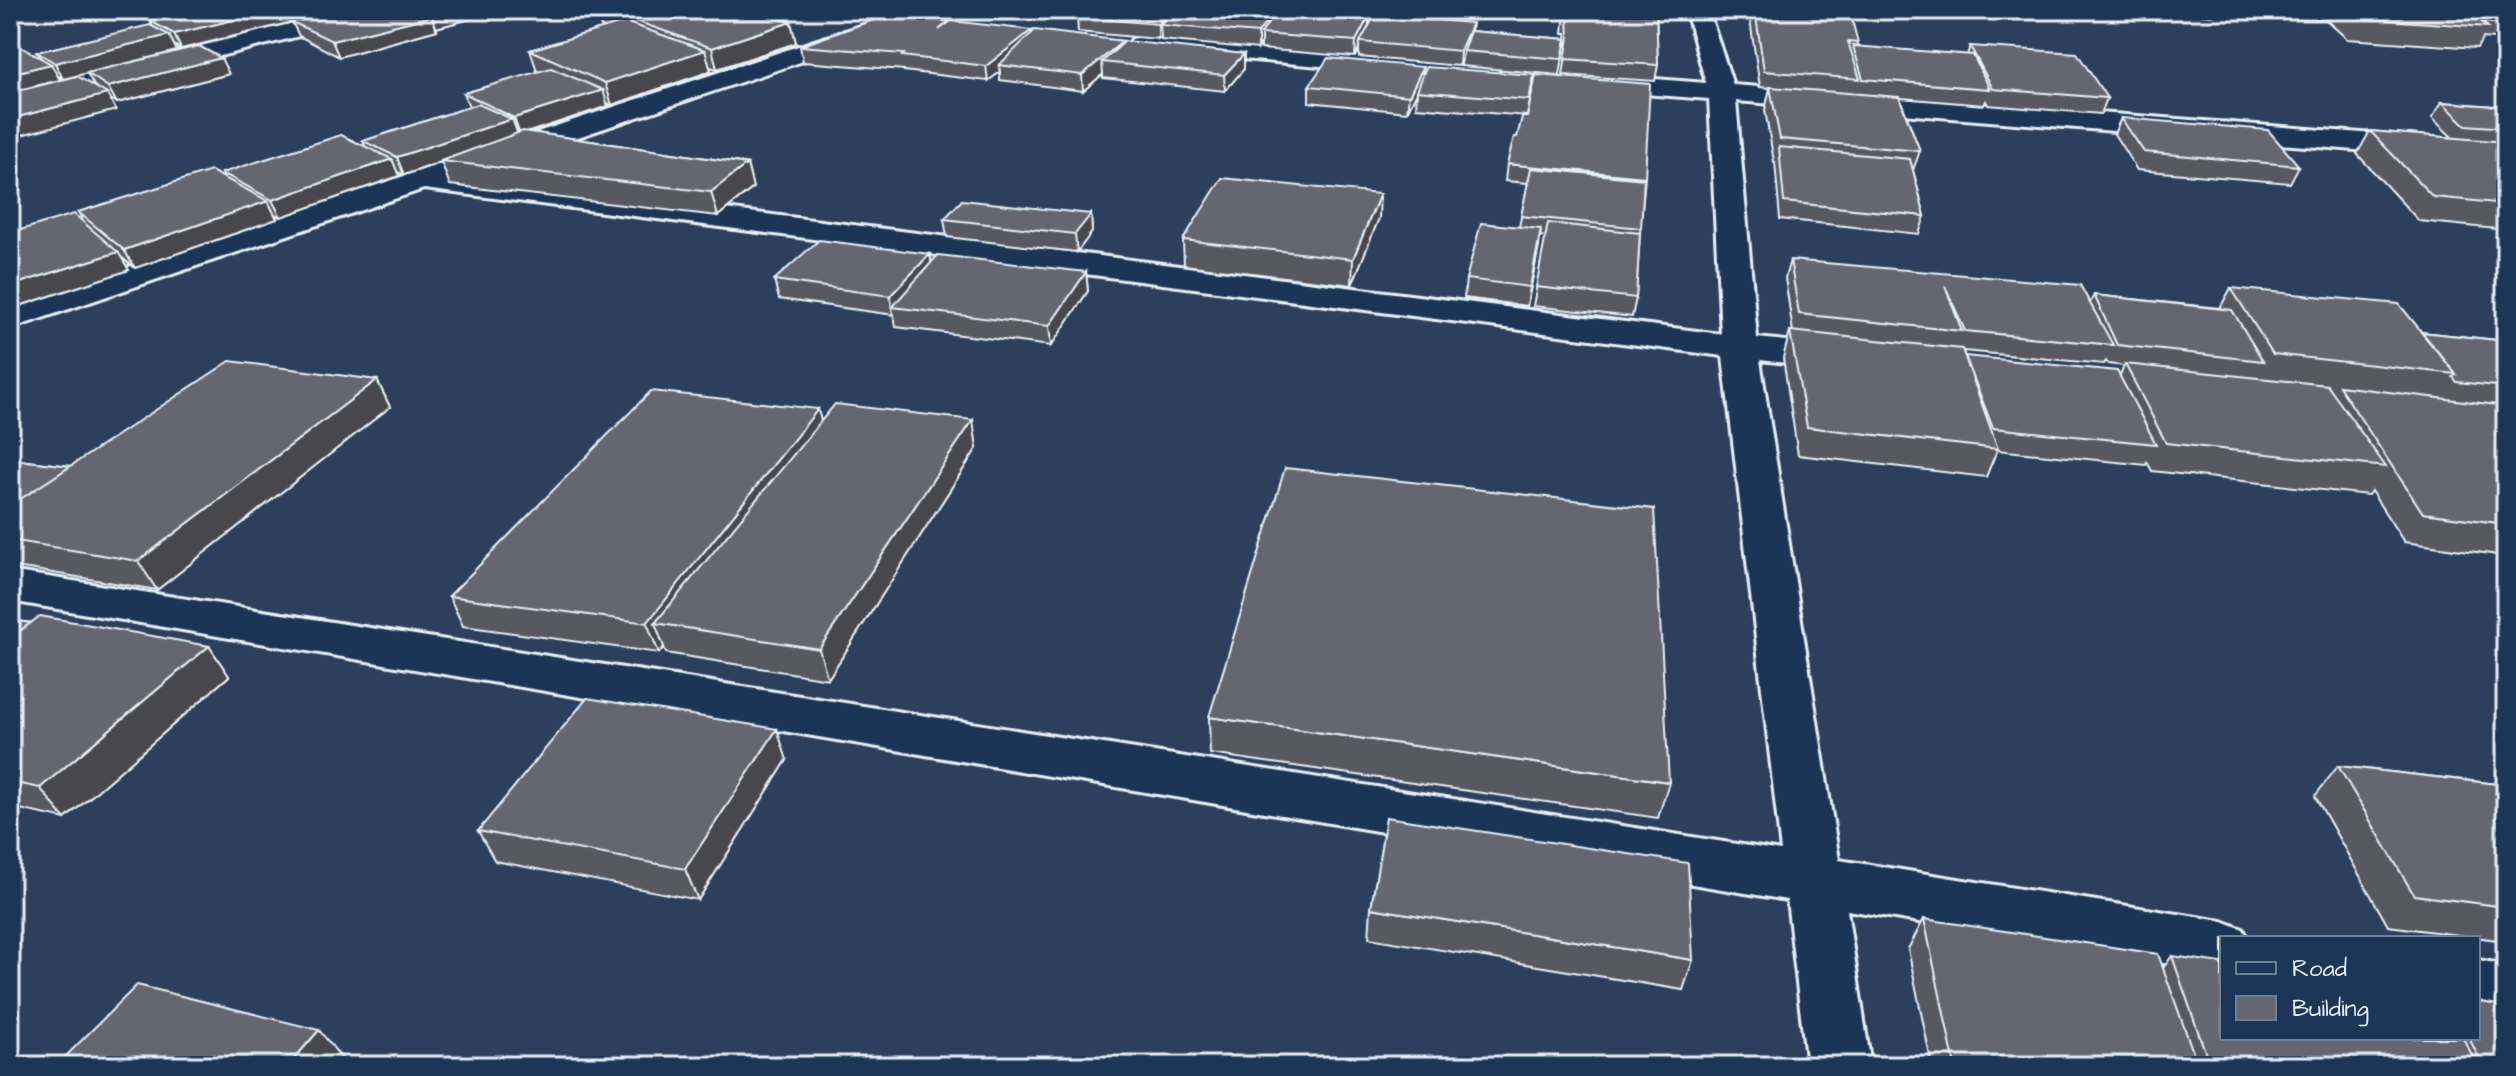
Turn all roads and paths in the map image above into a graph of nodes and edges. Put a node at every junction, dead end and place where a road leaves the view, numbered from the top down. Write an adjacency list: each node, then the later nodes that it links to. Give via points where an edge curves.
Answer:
1 (375, 10): 8 (street)
2 (1692, 10): 7 (street, via 1699,14)
3 (942, 19): 10 (street, via 890,23)
4 (1110, 41): 5 (street)
5 (1518, 76)
6 (1565, 80): 7 (street)
7 (1722, 93): 9 (street); 12 (street)
8 (10, 101)
9 (2506, 153)
10 (421, 180): 11 (street); 12 (street)
11 (10, 318)
12 (1740, 347): 13 (street); 15 (street)
13 (1881, 362)
14 (10, 586): 15 (street)
15 (1813, 882): 16 (street); 19 (street)
16 (2220, 947)
17 (2480, 987): 18 (street)
18 (2506, 992)
19 (1839, 1066)

